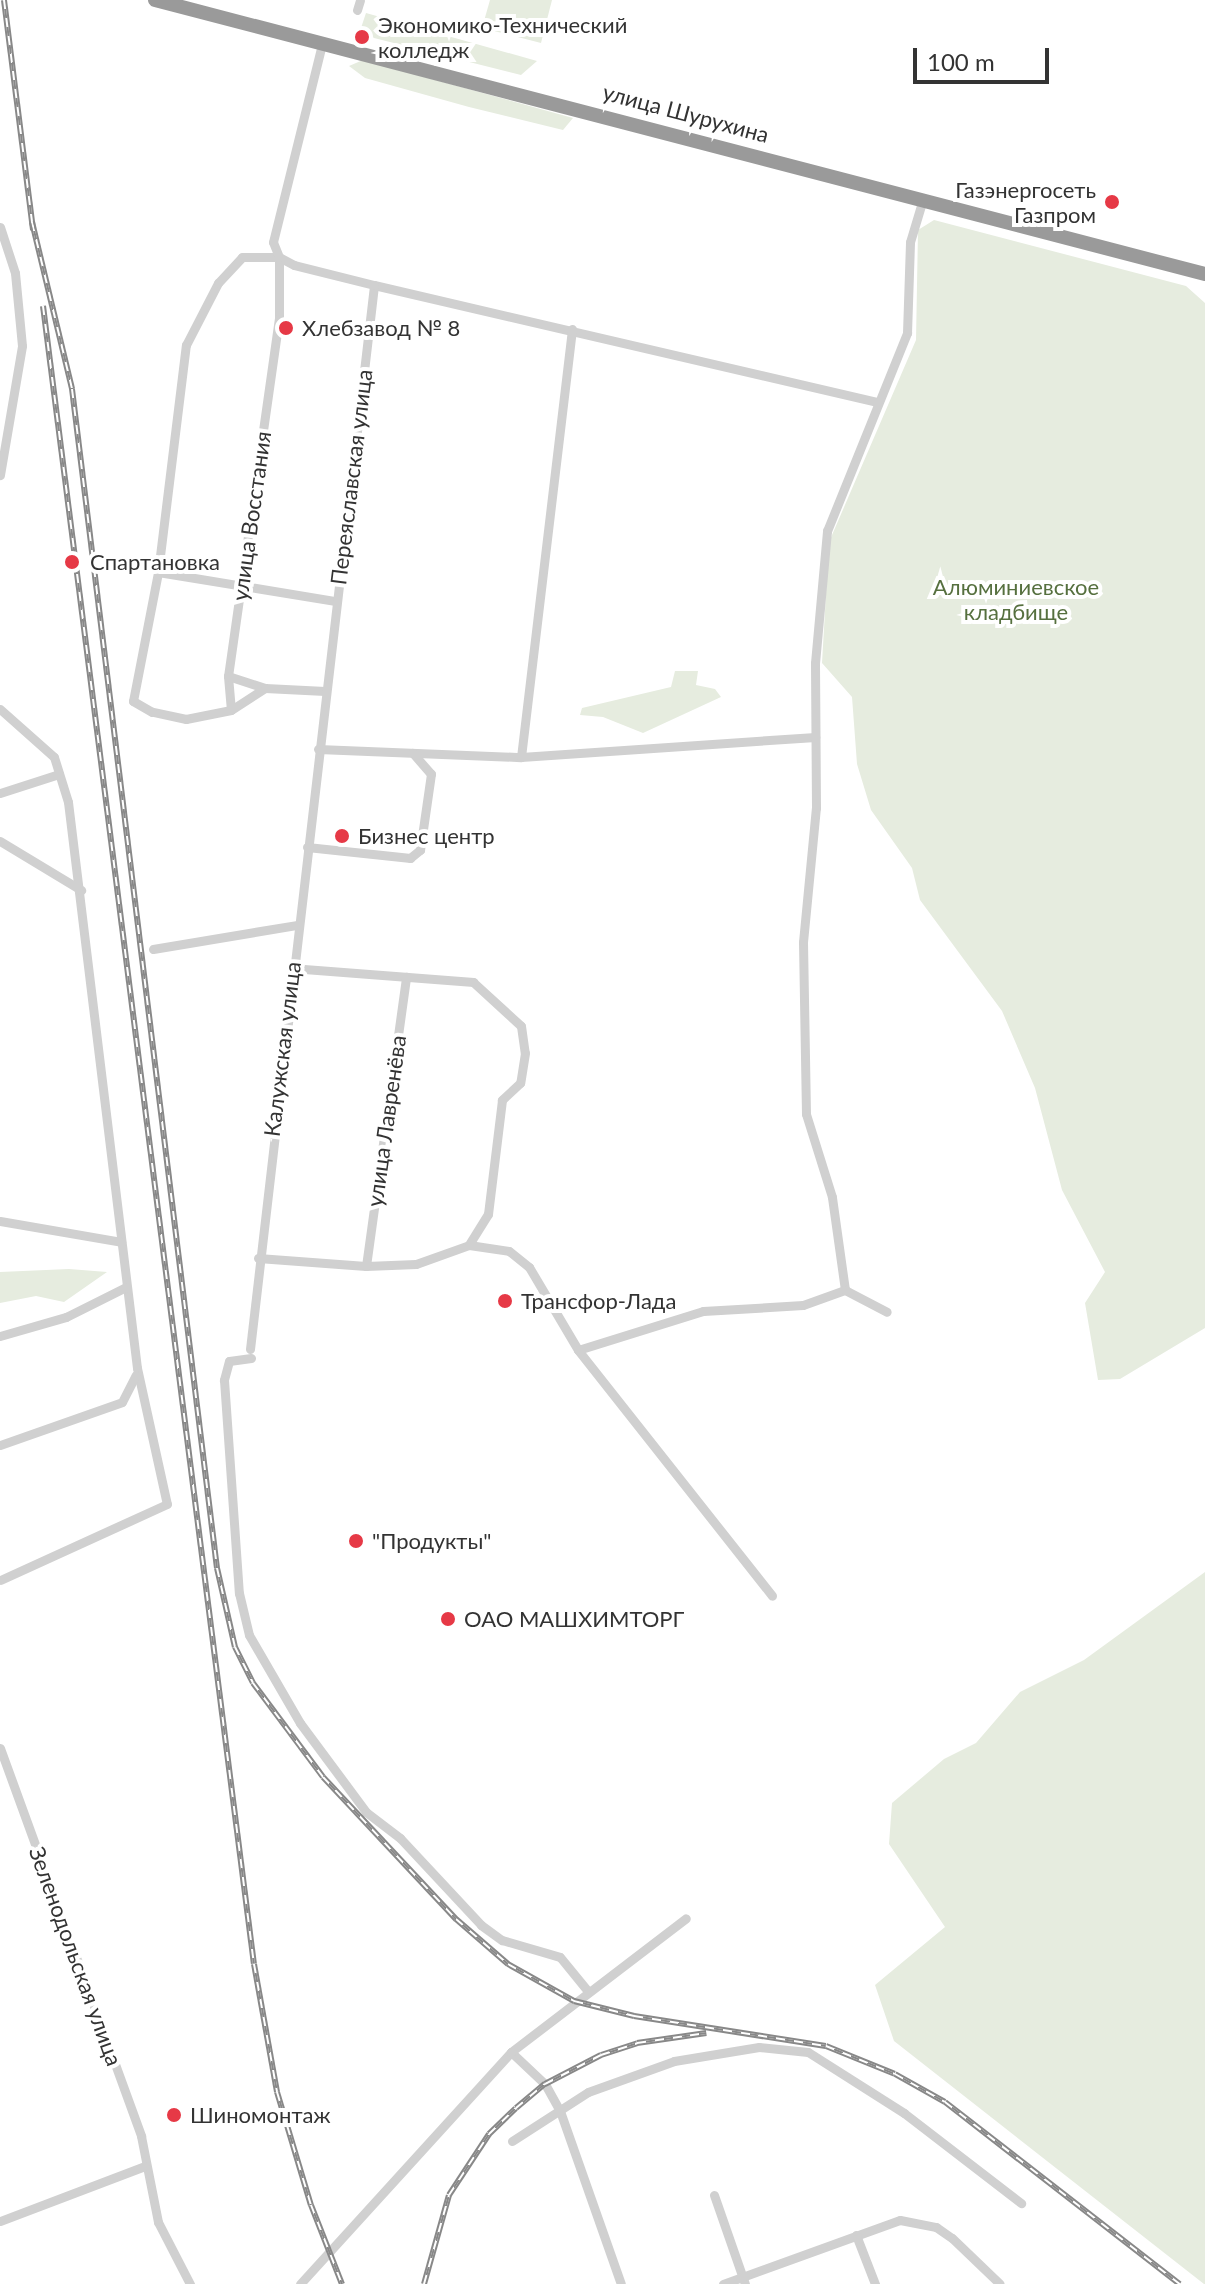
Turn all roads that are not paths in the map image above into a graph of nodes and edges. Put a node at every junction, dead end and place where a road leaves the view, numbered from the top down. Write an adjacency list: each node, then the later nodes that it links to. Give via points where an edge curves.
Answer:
1 (155, 0): 2 (highway, улица Шурухина)
2 (322, 44): 3 (highway, улица Шурухина); 5 (street, via 277,218 273,242)
3 (923, 199): 6 (highway, улица Шурухина); 9 (street, via 910,242 907,333)
4 (0, 227): 10 (street, via 15,273 22,346)
5 (279, 257): 7 (street); 11 (street, via 242,257 218,283 186,345); 12 (street, улица Восстания, via 279,318)
6 (1205, 274)
7 (374, 285): 8 (street); 13 (street, Переяславская улица)
8 (572, 329): 9 (street); 22 (street)
9 (877, 402): 19 (street, via 827,531 815,663)
10 (0, 475)
11 (158, 572): 12 (street); 18 (street, via 133,701 152,712 186,719)
12 (241, 582): 13 (street); 14 (street, улица Восстания)
13 (336, 601): 16 (street, Переяславская улица)
14 (228, 676): 15 (street); 18 (street, улица Восстания)
15 (265, 688): 16 (street); 18 (street)
16 (325, 691): 20 (street, Переяславская улица)
17 (0, 709): 23 (street, via 54,757)
18 (231, 710)
19 (815, 737): 22 (street); 38 (street, via 816,808 803,942 806,1114 832,1197)
20 (318, 749): 21 (street); 26 (street, Калужская улица)
21 (413, 753): 22 (street); 26 (street, via 431,774 420,850 410,858)
22 (521, 757)
23 (59, 774): 24 (street); 27 (street)
24 (0, 793)
25 (0, 841): 27 (street)
26 (307, 847): 28 (street, Калужская улица)
27 (81, 890): 33 (street)
28 (296, 925): 29 (street); 30 (street, Калужская улица)
29 (153, 949)
30 (291, 968): 31 (street); 35 (street, Калужская улица)
31 (406, 977): 34 (street, via 473,982 521,1026 525,1053 520,1083 502,1100 488,1214); 36 (street, улица Лавренёва)
32 (0, 1221): 33 (street)
33 (121, 1242): 37 (street)
34 (469, 1245): 36 (street, via 416,1264); 41 (street, via 509,1251 529,1267)
35 (258, 1258): 36 (street); 48 (street, Калужская улица, via 251,1353 229,1361 224,1380 239,1593 255,1647 300,1723 366,1812 400,1838 481,1925 502,1940 560,1957)
36 (366, 1266)
37 (126, 1287): 40 (street, via 66,1317); 42 (street)
38 (845, 1290): 39 (street); 41 (street, via 803,1305 703,1311)
39 (887, 1312)
40 (0, 1336)
41 (578, 1350): 45 (street)
42 (137, 1368): 43 (street, via 134,1387 122,1402); 44 (street, via 167,1504)
43 (0, 1445)
44 (0, 1580)
45 (772, 1596)
46 (0, 1748): 52 (street, Зеленодольская улица, via 141,2136)
47 (686, 1918): 48 (street)
48 (587, 1990): 49 (street)
49 (511, 2052): 50 (street, via 545,2084); 59 (street)
50 (560, 2111): 51 (street); 54 (street, via 588,2092 674,2061 759,2047 808,2052 904,2113); 60 (street)
51 (512, 2141)
52 (145, 2166): 55 (street); 58 (street, Зеленодольская улица, via 158,2222)
53 (714, 2195): 57 (street)
54 (1021, 2203)
55 (0, 2221)
56 (856, 2235): 57 (street); 62 (street); 63 (street, via 900,2220 936,2227)
57 (744, 2280): 61 (street)
58 (190, 2284)
59 (300, 2284)
60 (621, 2284)
61 (723, 2284)
62 (875, 2284)
63 (1000, 2284)

